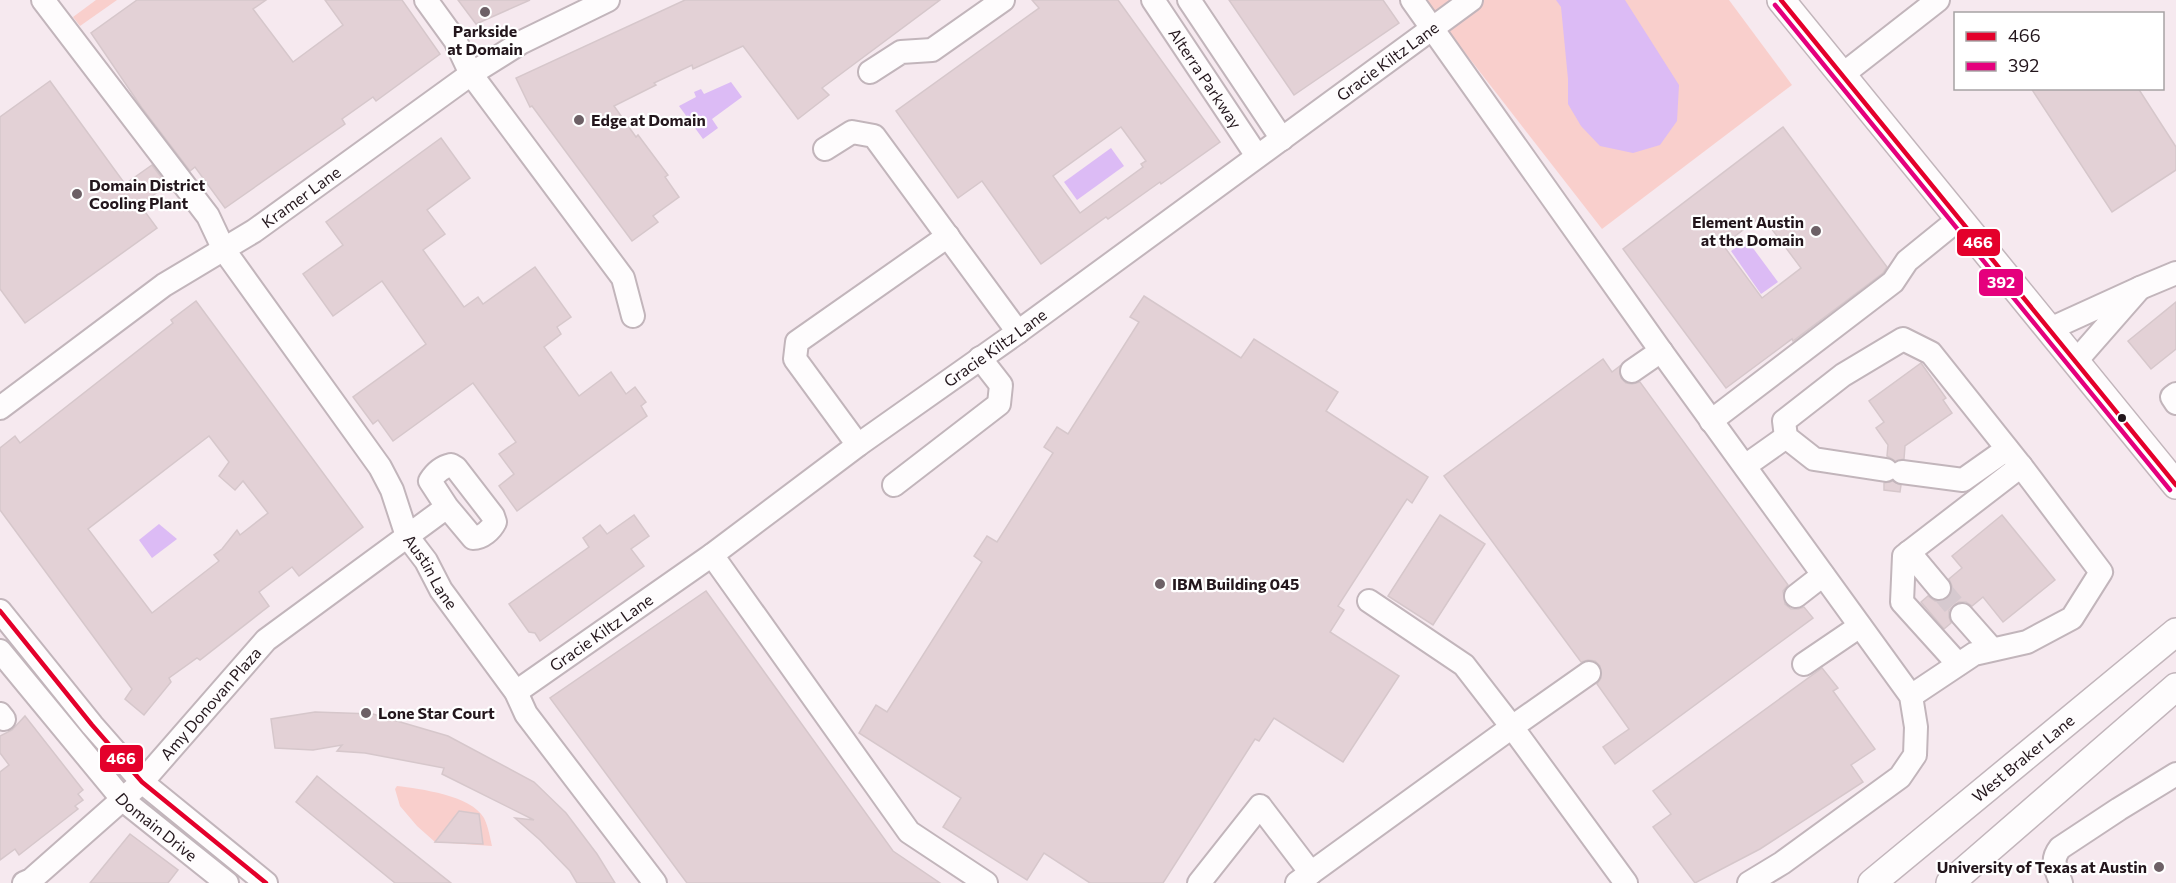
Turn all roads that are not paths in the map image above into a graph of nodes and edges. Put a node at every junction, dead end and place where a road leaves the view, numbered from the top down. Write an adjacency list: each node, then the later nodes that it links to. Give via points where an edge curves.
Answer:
1 (43, 0): 20 (street, Austin Lane, via 208,216)
2 (426, 0): 13 (street, via 455,39)
3 (609, 0): 13 (street, Kramer Lane, via 522,42)
4 (1003, 0): 12 (street, via 932,50 901,52)
5 (1153, 0): 17 (street, Alterra Parkway)
6 (1189, 0): 15 (street, Alterra Parkway)
7 (1412, 0): 11 (street)
8 (1470, 0): 11 (street, Gracie Kiltz Lane)
9 (1781, 0): 14 (main road)
10 (1938, 0): 14 (street)
11 (1432, 28): 15 (street, Gracie Kiltz Lane); 26 (street)
12 (870, 72)
13 (471, 74): 20 (street, Kramer Lane); 23 (street, via 622,278)
14 (1842, 75): 18 (main road)
15 (1282, 139): 17 (street, Gracie Kiltz Lane)
16 (825, 149): 19 (street, via 852,132 874,136)
17 (1257, 156): 25 (street, Gracie Kiltz Lane)
18 (1960, 218): 24 (main road); 33 (street, via 1907,261 1893,282)
19 (948, 236): 25 (street); 35 (street, via 797,342 795,359)
20 (224, 250): 32 (street, Kramer Lane, via 164,285); 41 (street, Austin Lane, via 380,466)
21 (2176, 273): 22 (street)
22 (2140, 288): 24 (street); 28 (street)
23 (633, 316)
24 (2050, 328): 28 (main road)
25 (1018, 332): 27 (street, Gracie Kiltz Lane)
26 (1661, 351): 29 (street); 33 (street)
27 (980, 358): 35 (street, Gracie Kiltz Lane); 38 (street, via 1000,385 999,404)
28 (2076, 361): 39 (main road)
29 (1632, 371)
30 (2176, 394): 31 (street, via 2172,397)
31 (2176, 403)
32 (0, 408)
33 (1711, 421): 37 (street)
34 (1786, 437): 36 (street, via 1814,459 1963,480); 36 (street, via 1784,421 1843,375 1902,339 1931,353); 37 (street)
35 (858, 445): 43 (street, Gracie Kiltz Lane)
36 (2014, 458): 42 (street); 52 (street, via 2101,572 2072,618 2027,642)
37 (1745, 466): 44 (street)
38 (894, 485)
39 (2176, 485)
40 (447, 507): 41 (street, Amy Donovan Plaza)
41 (407, 536): 58 (street, Austin Lane, via 441,590); 62 (street, Amy Donovan Plaza, via 266,640)
42 (1909, 552): 45 (street); 55 (street, via 1904,556 1902,602)
43 (712, 555): 58 (street, Gracie Kiltz Lane); 69 (street, via 909,832)
44 (1823, 575): 46 (street); 50 (street)
45 (1938, 588)
46 (1796, 596)
47 (1369, 601): 60 (street, via 1464,665)
48 (0, 611): 62 (street, Domain Drive)
49 (1962, 615): 52 (street)
50 (1860, 626): 54 (street); 59 (street)
51 (2176, 632): 73 (main road, West Braker Lane)
52 (1992, 649): 55 (street)
53 (0, 651): 63 (street, Domain Drive)
54 (1804, 664)
55 (1958, 664): 59 (street)
56 (1589, 674): 60 (street)
57 (2176, 687): 74 (main road)
58 (516, 692): 68 (street, Austin Lane, via 526,714)
59 (1911, 696): 72 (street, via 1915,755 1900,777)
60 (1512, 727): 64 (street); 71 (street)
61 (2176, 774): 75 (street, via 2060,848 2054,863)
62 (142, 782): 63 (street, Amy Donovan Plaza); 67 (street, Domain Drive)
63 (123, 800): 65 (street, Amy Donovan Plaza); 66 (street, Domain Drive)
64 (1304, 878): 70 (street, via 1260,806)
65 (24, 883)
66 (227, 883)
67 (266, 883)
68 (655, 883)
69 (986, 883)
70 (1199, 883)
71 (1626, 883)
72 (1749, 883)
73 (1872, 883)
74 (1950, 883)
75 (2061, 883)

